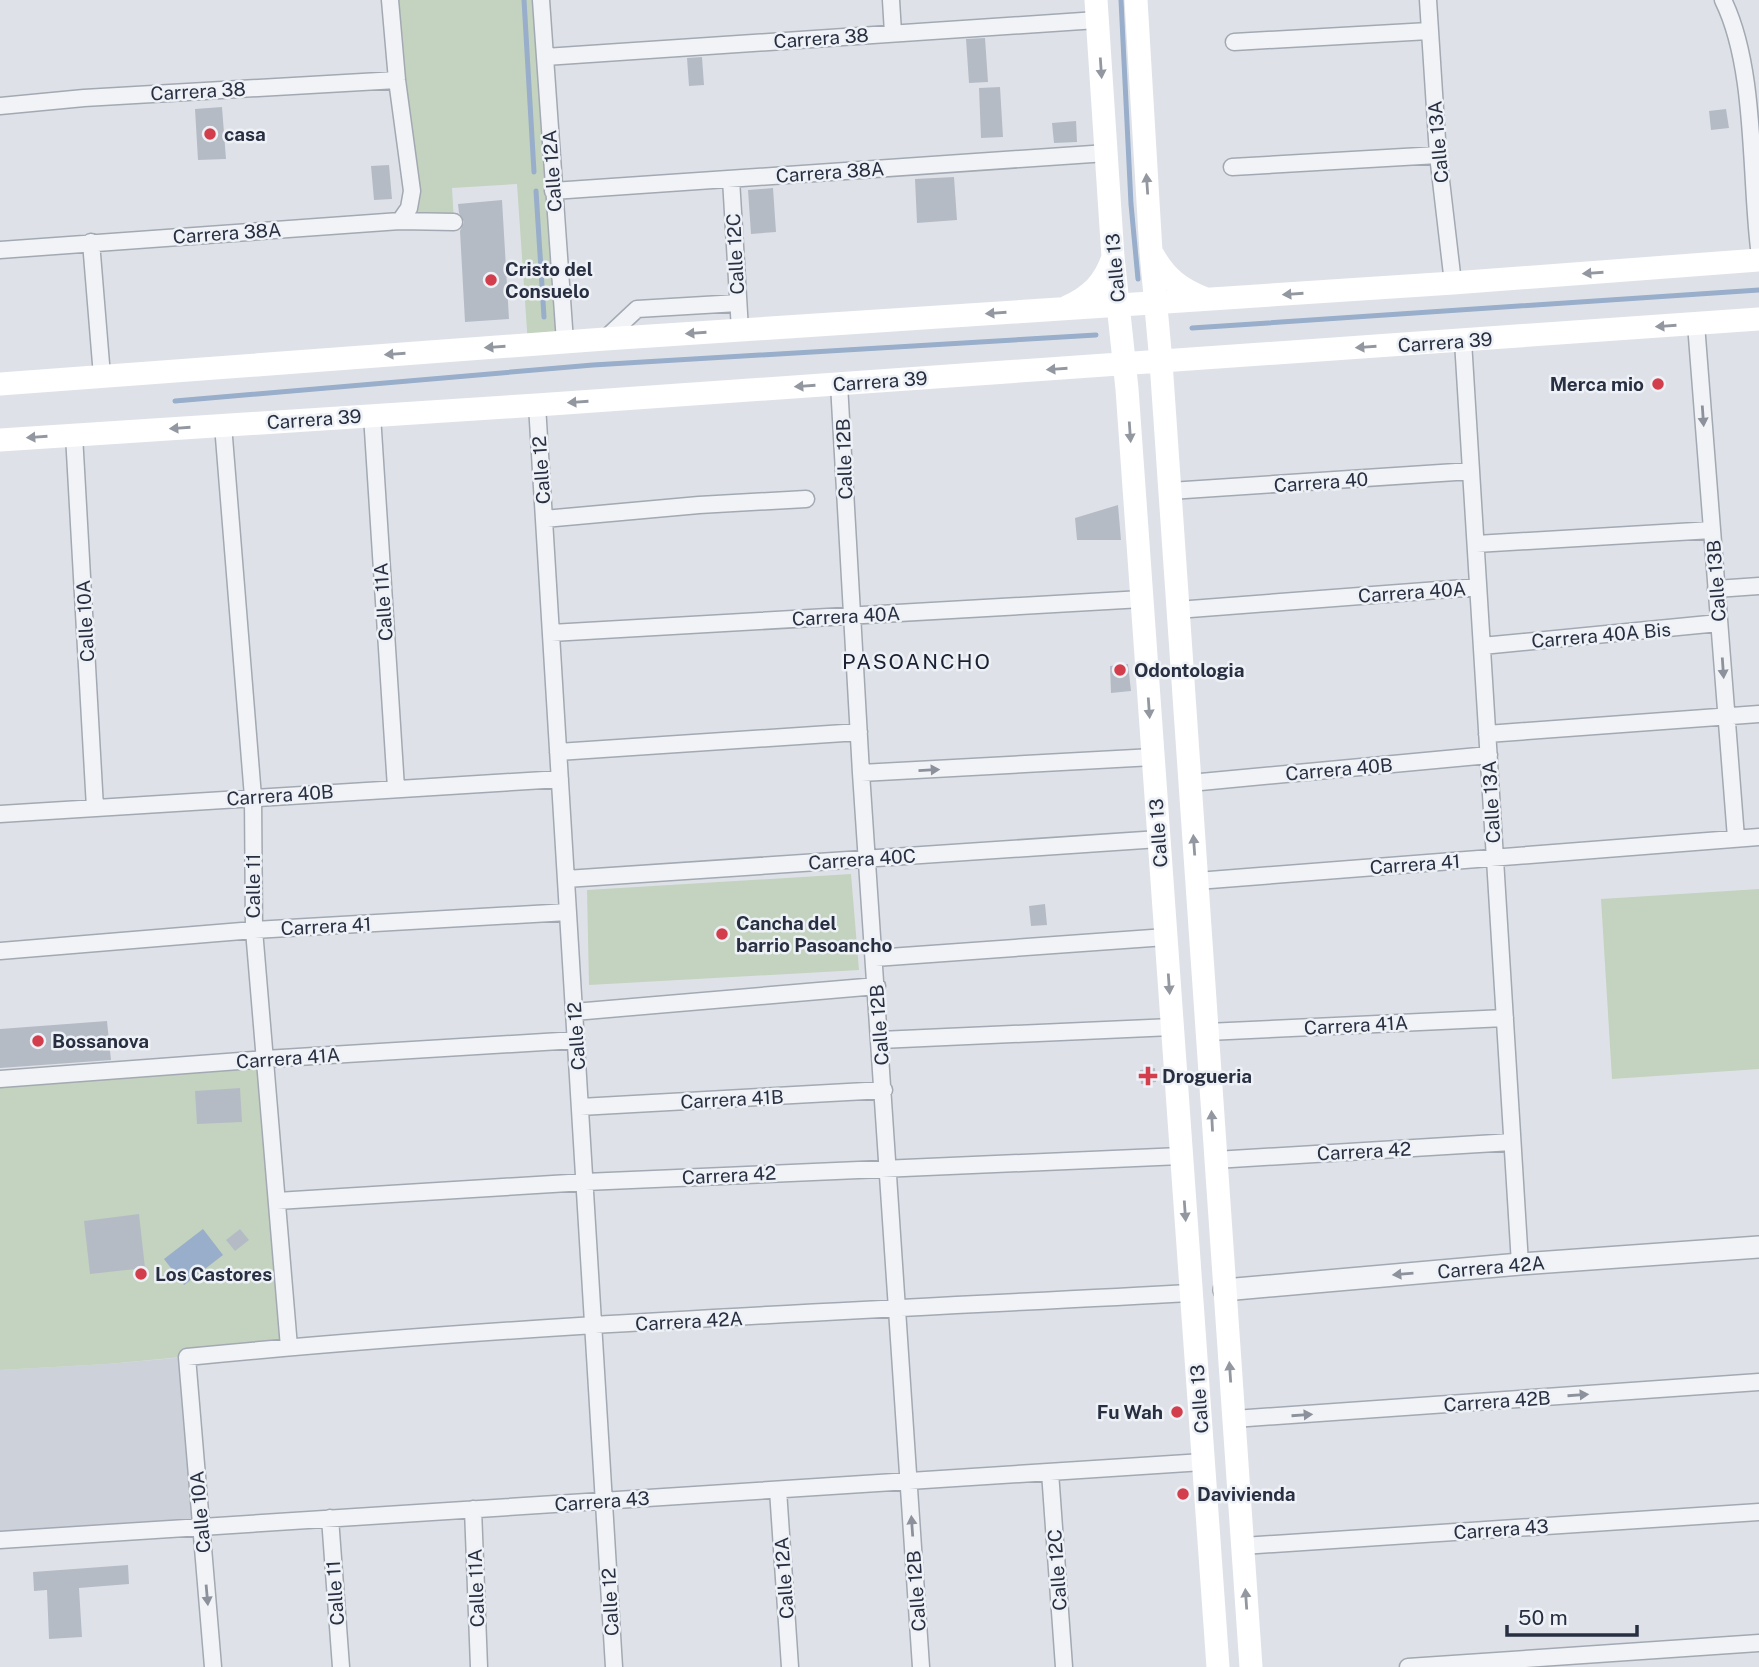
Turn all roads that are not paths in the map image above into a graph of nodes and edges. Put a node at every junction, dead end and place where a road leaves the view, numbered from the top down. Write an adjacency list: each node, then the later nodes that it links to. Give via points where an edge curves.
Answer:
1 (390, 0): 12 (street)
2 (541, 0): 11 (street, Calle 12A)
3 (891, 0): 9 (street)
4 (1136, 0): 24 (main road, Calle 13, one-way to 4)
5 (1428, 0): 8 (street, Calle 13A)
6 (1723, 0): 22 (street, via 1732,18 1745,88)
7 (1097, 10): 9 (street, Carrera 38); 14 (main road, Calle 13, one-way to 14)
8 (1429, 31): 10 (street); 15 (street, Calle 13A)
9 (893, 33): 11 (street, Carrera 38)
10 (1234, 42)
11 (545, 58): 18 (street, Calle 12A)
12 (397, 80): 13 (street, Carrera 38); 19 (street, via 412,191 409,208)
13 (0, 106)
14 (1107, 153): 17 (street, Carrera 38A); 25 (main road, Calle 13)
15 (1438, 155): 16 (street); 27 (street, Calle 13A)
16 (1232, 167)
17 (731, 178): 18 (street, Carrera 38A); 29 (street, Calle 12C)
18 (553, 191): 38 (street, Calle 12A)
19 (400, 221): 20 (street, Carrera 38A); 21 (street, Carrera 38A)
20 (454, 222)
21 (91, 242): 23 (street, Carrera 38A); 41 (street)
22 (1759, 248)
23 (0, 250)
24 (1151, 253): 28 (main road, via 1173,283); 31 (main road, Calle 13)
25 (1113, 257): 30 (main road, via 1096,288); 32 (main road, Calle 13)
26 (1759, 260): 27 (main road, one-way to 27)
27 (1453, 283): 28 (main road, one-way to 28)
28 (1209, 300): 31 (main road)
29 (738, 303): 35 (street, Calle 12C); 36 (street, via 637,309)
30 (1064, 308): 32 (main road); 35 (main road, one-way to 35)
31 (1157, 311): 32 (main road); 39 (main road, Calle 13)
32 (1119, 312): 40 (main road, Calle 13)
33 (1759, 319): 34 (main road, Carrera 39)
34 (1696, 324): 37 (main road, Carrera 39, one-way to 37); 53 (street, Calle 13B, one-way to 53)
35 (740, 330): 36 (main road, one-way to 36)
36 (605, 339): 38 (main road)
37 (1463, 341): 39 (main road, Carrera 39, one-way to 39); 49 (street, Calle 13A)
38 (565, 342): 41 (main road, one-way to 41)
39 (1161, 357): 40 (main road, Carrera 39); 50 (main road, Calle 13)
40 (1124, 358): 43 (main road, Carrera 39, one-way to 43); 58 (main road, Calle 13, one-way to 58)
41 (102, 376): 42 (main road)
42 (0, 384)
43 (839, 384): 44 (main road, Carrera 39, one-way to 44); 60 (street, Calle 12B)
44 (537, 405): 45 (main road, Carrera 39); 52 (street, Calle 12)
45 (372, 415): 46 (main road, Carrera 39); 74 (street, Calle 11A)
46 (223, 425): 47 (main road, Carrera 39, one-way to 47); 75 (street, Calle 11)
47 (74, 435): 48 (main road, Carrera 39, one-way to 48); 76 (street, Calle 10A)
48 (0, 440)
49 (1471, 471): 50 (street, Carrera 40); 54 (street, Calle 13A)
50 (1170, 491): 59 (main road, Calle 13)
51 (806, 499): 52 (street)
52 (544, 519): 62 (street, Calle 12)
53 (1712, 530): 54 (street); 57 (street, Calle 13B)
54 (1476, 544): 56 (street, Calle 13A)
55 (1759, 586): 57 (street)
56 (1478, 587): 59 (street, Carrera 40A); 63 (street, Calle 13A)
57 (1716, 589): 61 (street, Calle 13B)
58 (1142, 599): 60 (street, Carrera 40A); 70 (main road, Calle 13, one-way to 70)
59 (1177, 610): 73 (main road, Calle 13)
60 (852, 616): 62 (street, Carrera 40A); 66 (street, Calle 12B)
61 (1719, 624): 63 (street, Carrera 40A Bis); 65 (street, Calle 13B, one-way to 65)
62 (551, 633): 68 (street, Calle 12)
63 (1482, 646): 67 (street, Calle 13A)
64 (1759, 714): 65 (street)
65 (1726, 716): 67 (street); 79 (street, Calle 13B)
66 (859, 732): 68 (street); 71 (street, Calle 12B)
67 (1487, 734): 69 (street, Calle 13A)
68 (558, 751): 72 (street, Calle 12)
69 (1489, 755): 73 (street, Carrera 40B); 81 (street, Calle 13A)
70 (1153, 757): 71 (street, one-way to 70); 80 (main road, Calle 13)
71 (861, 773): 82 (street, Calle 12B)
72 (560, 779): 74 (street, Carrera 40B); 83 (street, Calle 12)
73 (1190, 783): 84 (main road, Calle 13, one-way to 73)
74 (396, 788): 75 (street, Carrera 40B)
75 (253, 797): 76 (street, Carrera 40B); 86 (street, Calle 11)
76 (95, 808): 77 (street, Carrera 40B)
77 (0, 814)
78 (1759, 836): 79 (street, Carrera 41)
79 (1736, 838): 81 (street, Carrera 41)
80 (1159, 839): 82 (street, Carrera 40C); 87 (main road, Calle 13)
81 (1495, 858): 84 (street, Carrera 41); 92 (street, Calle 13A)
82 (868, 859): 83 (street, Carrera 40C); 89 (street, Calle 12B)
83 (566, 879): 85 (street, Calle 12)
84 (1197, 881): 94 (main road, Calle 13)
85 (568, 912): 86 (street, Carrera 41); 91 (street, Calle 12)
86 (254, 930): 88 (street, Carrera 41); 97 (street, Calle 11)
87 (1166, 937): 89 (street); 93 (main road, Calle 13, one-way to 93)
88 (0, 951)
89 (874, 958): 90 (street, Calle 12B)
90 (877, 986): 91 (street); 96 (street, Calle 12B)
91 (574, 1012): 95 (street, Calle 12)
92 (1505, 1018): 94 (street, Carrera 41A); 101 (street, Calle 13A)
93 (1172, 1027): 96 (street); 102 (main road, Calle 13)
94 (1208, 1032): 103 (main road, Calle 13, one-way to 94)
95 (576, 1040): 97 (street, Carrera 41A); 100 (street, Calle 12)
96 (880, 1040): 99 (street, Calle 12B)
97 (265, 1059): 98 (street, Carrera 41A); 106 (street, Calle 11)
98 (0, 1079)
99 (884, 1090): 100 (street, Carrera 41B); 104 (street, Calle 12B)
100 (580, 1107): 105 (street, Calle 12)
101 (1512, 1142): 103 (street, Carrera 42); 108 (street, Calle 13A)
102 (1181, 1156): 104 (street, Carrera 42); 110 (main road, Calle 13, one-way to 110)
103 (1215, 1160): 109 (main road, Calle 13)
104 (889, 1167): 105 (street, Carrera 42); 111 (street, Calle 12B)
105 (584, 1182): 106 (street, Carrera 42); 112 (street, Calle 12)
106 (276, 1201): 113 (street, Calle 11)
107 (1759, 1247): 108 (street, Carrera 42A)
108 (1520, 1264): 109 (street, Carrera 42A, one-way to 109)
109 (1224, 1290): 116 (main road, Calle 13, one-way to 109)
110 (1191, 1293): 111 (street, Carrera 42A); 117 (main road, Calle 13)
111 (898, 1309): 112 (street, Carrera 42A); 119 (street, Calle 12B)
112 (593, 1326): 113 (street, Carrera 42A); 121 (street, Calle 12)
113 (289, 1347): 114 (street, Carrera 42A)
114 (187, 1357): 125 (street, Calle 10A)
115 (1759, 1382): 116 (street, Carrera 42B, one-way to 115)
116 (1234, 1419): 127 (main road, Calle 13)
117 (1203, 1462): 118 (street, Carrera 43); 137 (main road, Calle 13)
118 (1050, 1472): 119 (street, Carrera 43); 136 (street, Calle 12C)
119 (909, 1481): 120 (street, Carrera 43); 135 (street, Calle 12B, one-way to 119)
120 (778, 1490): 121 (street, Carrera 43); 134 (street, Calle 12A)
121 (604, 1501): 122 (street, Carrera 43); 133 (street, Calle 12)
122 (473, 1509): 124 (street, Carrera 43); 132 (street, Calle 11A)
123 (1759, 1513): 127 (street, Carrera 43)
124 (330, 1518): 125 (street, Carrera 43); 131 (street, Calle 11)
125 (201, 1527): 126 (street, Carrera 43); 130 (street, Calle 10A, one-way to 130)
126 (0, 1540)
127 (1243, 1546): 138 (main road, Calle 13, one-way to 127)
128 (1759, 1643): 129 (street)
129 (1557, 1662): 139 (street)
130 (213, 1667)
131 (341, 1667)
132 (480, 1667)
133 (614, 1667)
134 (790, 1667)
135 (921, 1667)
136 (1064, 1667)
137 (1218, 1667)
138 (1251, 1667)
139 (1408, 1667)

